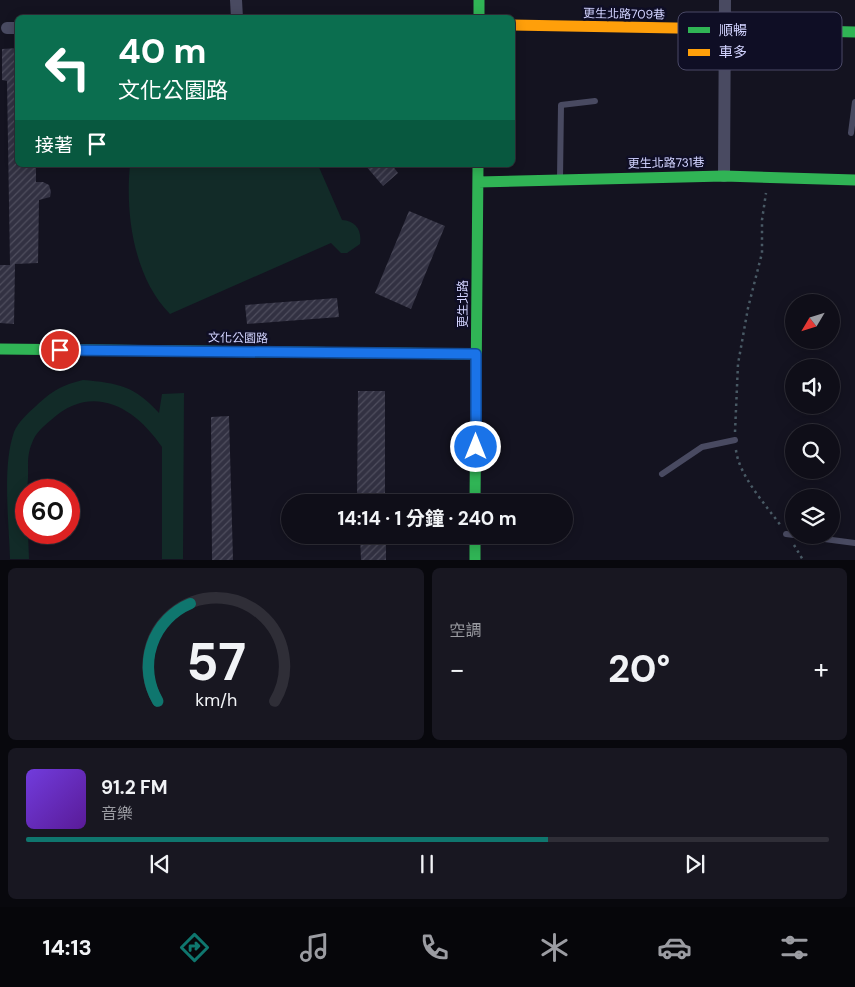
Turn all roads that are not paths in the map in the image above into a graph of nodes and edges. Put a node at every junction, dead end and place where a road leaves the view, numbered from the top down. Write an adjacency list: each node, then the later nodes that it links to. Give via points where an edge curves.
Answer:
1 (236, 0): 3 (street)
2 (479, 0): 4 (street)
3 (237, 15)
4 (479, 15)
5 (515, 25): 6 (street, 更生北路709巷)
6 (678, 29)
7 (842, 32): 8 (street, 更生北路709巷)
8 (855, 32)
9 (724, 70): 14 (street)
10 (595, 101): 15 (lane, via 561,105)
11 (855, 102): 12 (lane)
12 (851, 133)
13 (478, 167): 17 (street, 更生北路)
14 (724, 176): 15 (street, 更生北路731巷); 16 (street, 更生北路731巷)
15 (560, 179): 17 (street, 更生北路731巷)
16 (855, 180)
17 (478, 182): 19 (street, 更生北路)
18 (0, 349): 19 (street, 文化公園路)
19 (476, 354): 22 (street, 更生北路)
20 (735, 440): 21 (lane, via 702,447)
21 (662, 474)
22 (475, 494)
23 (840, 541): 24 (lane)
24 (855, 543)
25 (475, 544): 26 (street)
26 (475, 560)

